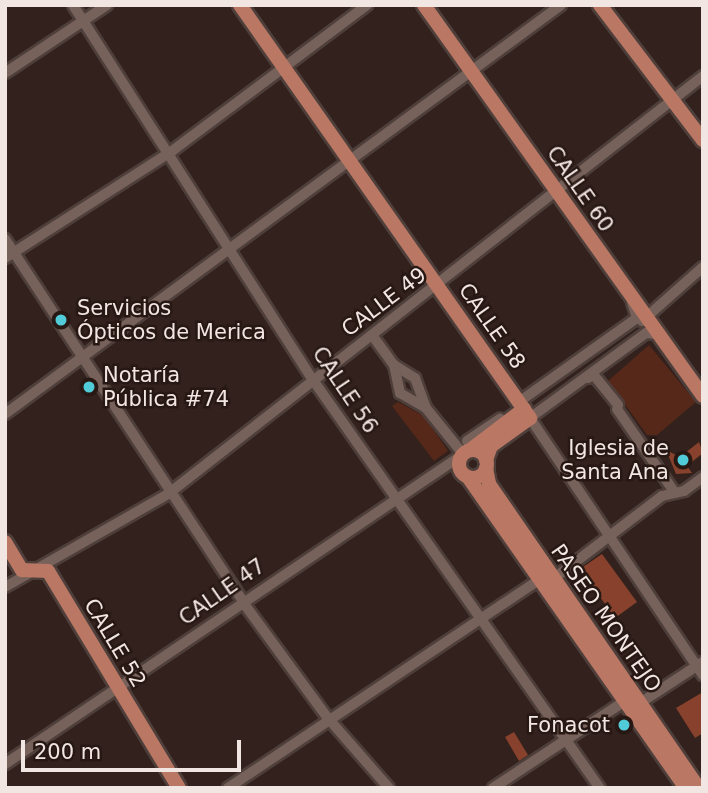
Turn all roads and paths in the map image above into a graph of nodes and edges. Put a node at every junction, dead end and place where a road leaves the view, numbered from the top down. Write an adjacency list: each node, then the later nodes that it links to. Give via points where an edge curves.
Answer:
1 (73, 5): 8 (street, CALLE 56)
2 (107, 5): 8 (street)
3 (240, 5): 9 (main road, CALLE 58)
4 (367, 5): 9 (street)
5 (423, 5): 10 (main road, CALLE 60)
6 (561, 5): 10 (street)
7 (600, 5): 13 (main road)
8 (84, 21): 11 (street); 15 (street, CALLE 56)
9 (283, 70): 15 (street); 16 (main road, CALLE 58)
10 (472, 72): 16 (street); 17 (main road, CALLE 60)
11 (5, 73)
12 (703, 76): 13 (street, CALLE 49)
13 (674, 99): 14 (main road); 17 (street, CALLE 49)
14 (703, 140)
15 (172, 151): 19 (street, CALLE 56); 20 (street)
16 (352, 164): 19 (street); 22 (main road, CALLE 58)
17 (558, 194): 22 (street, CALLE 49); 23 (main road, CALLE 60); 34 (street, via 637,318)
18 (5, 239): 20 (street)
19 (233, 251): 26 (street); 28 (street, CALLE 56)
20 (10, 255): 26 (street)
21 (703, 267): 23 (street, CALLE 47)
22 (438, 285): 24 (street, CALLE 49); 34 (main road, CALLE 58)
23 (648, 312): 25 (main road, CALLE 60); 29 (street); 31 (street, CALLE 47)
24 (372, 335): 27 (street); 28 (street, CALLE 49)
25 (653, 337): 30 (main road, CALLE 60); 31 (street, CALLE 47, via 646,333); 32 (street)
26 (80, 358): 35 (street); 41 (street)
27 (394, 365): 33 (street, via 415,378); 33 (street, via 400,393)
28 (313, 380): 41 (street, CALLE 49); 42 (street, CALLE 56)
29 (703, 388)
30 (703, 396)
31 (548, 398): 34 (street, CALLE 47)
32 (703, 406)
33 (426, 408): 36 (street)
34 (527, 409): 36 (main road, CALLE 47); 37 (main road, CALLE 47, via 491,446); 40 (street, via 593,374); 43 (street, CALLE 58)
35 (5, 414)
36 (466, 450): 37 (main road); 38 (main road, via 460,469); 42 (street, CALLE 47)
37 (486, 464): 38 (main road); 46 (main road, PASEO MONTEJO, via 489,484)
38 (468, 477): 46 (main road)
39 (703, 477): 40 (street)
40 (675, 493): 43 (street, via 662,496)
41 (168, 494): 45 (street, CALLE 49); 48 (street)
42 (389, 500): 48 (street, CALLE 47); 49 (street, CALLE 56)
43 (610, 536): 46 (street); 50 (street, CALLE 58)
44 (5, 542): 45 (main road, CALLE 52, via 20,569)
45 (37, 568): 47 (street, CALLE 49); 51 (main road, CALLE 52, via 48,571)
46 (546, 579): 49 (street); 52 (main road, PASEO MONTEJO)
47 (5, 587)
48 (243, 602): 51 (street, CALLE 47); 53 (street)
49 (480, 619): 53 (street); 54 (street, CALLE 56)
50 (701, 668): 52 (street)
51 (117, 689): 55 (street, CALLE 47); 56 (main road, CALLE 52)
52 (632, 702): 54 (street); 61 (main road); 62 (main road, PASEO MONTEJO)
53 (327, 717): 57 (street); 58 (street)
54 (567, 740): 59 (street); 60 (street, CALLE 56)
55 (5, 764)
56 (179, 788)
57 (228, 788)
58 (389, 788)
59 (493, 788)
60 (600, 788)
61 (686, 788)
62 (699, 788)

